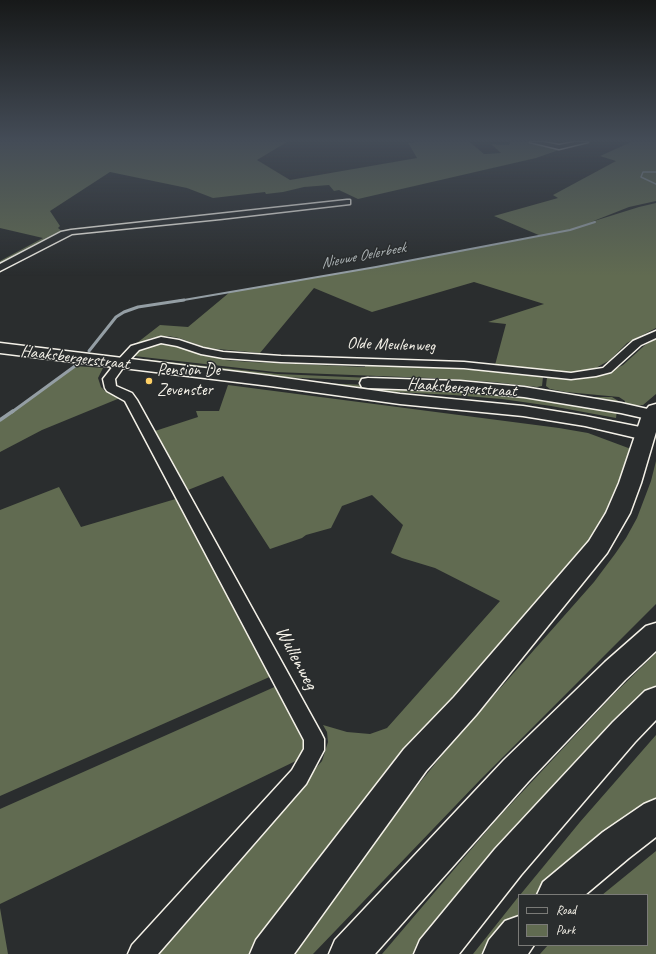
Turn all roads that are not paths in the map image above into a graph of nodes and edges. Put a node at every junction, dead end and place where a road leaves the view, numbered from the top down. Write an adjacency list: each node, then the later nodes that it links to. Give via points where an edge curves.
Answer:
1 (347, 202): 2 (street, via 71,232)
2 (0, 268)
3 (656, 334): 5 (street, Olde Meulenweg, via 637,344 607,370 571,376 464,365 223,355 161,340 135,348)
4 (0, 348): 5 (main road, Haaksbergerstraat)
5 (121, 363): 6 (main road, Haaksbergerstraat); 14 (street, Wullenweg, via 109,379 111,388 131,400 314,739 314,750 299,777)
6 (270, 380): 7 (main road, Haaksbergerstraat, via 486,388); 8 (main road, Haaksbergerstraat, via 393,398 530,412)
7 (654, 412): 8 (highway)
8 (644, 434): 15 (highway, via 630,483 618,513 598,547 465,706 415,760)
9 (656, 634): 16 (highway, via 615,671 516,771)
10 (656, 700): 17 (highway, via 624,732 508,862)
11 (656, 816): 12 (highway, via 616,845)
12 (557, 894)
13 (518, 936): 18 (highway)
14 (141, 954)
15 (270, 954)
16 (349, 954)
17 (434, 954)
18 (503, 954)

